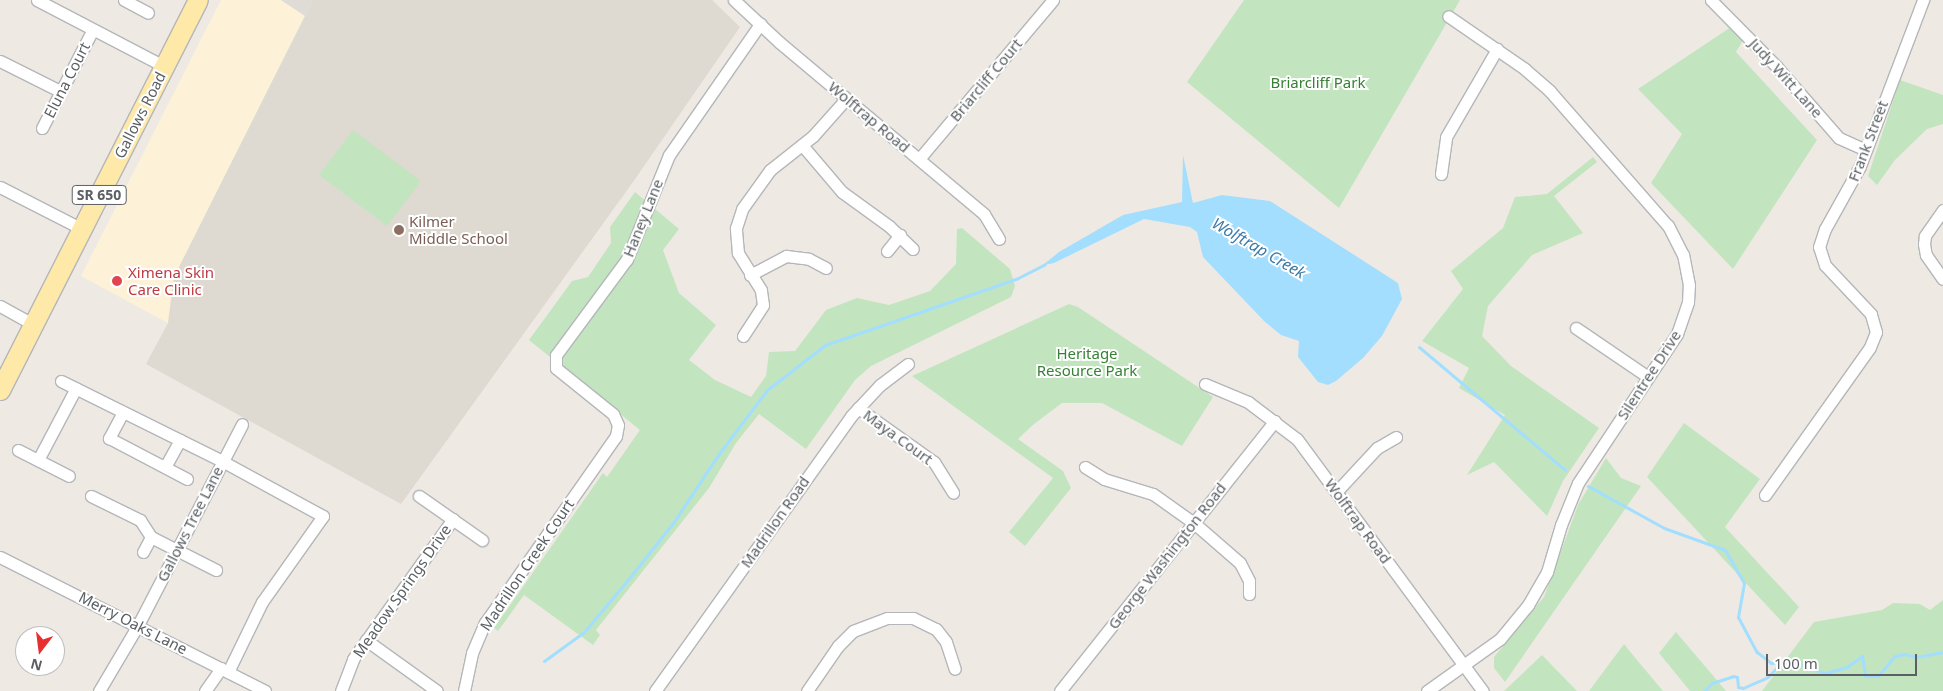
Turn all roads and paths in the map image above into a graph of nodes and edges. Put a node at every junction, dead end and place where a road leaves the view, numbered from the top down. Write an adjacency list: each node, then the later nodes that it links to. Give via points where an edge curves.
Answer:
1 (38, 0): 11 (street)
2 (124, 0): 8 (street)
3 (198, 0): 14 (main road, Gallows Road / SR 650)
4 (734, 0): 10 (street, Wolftrap Road)
5 (1052, 0): 20 (street, Briarcliff Court)
6 (1711, 0): 19 (street, Judy Witt Lane, via 1777,67 1839,138)
7 (1923, 0): 19 (street, Frank Street)
8 (148, 12)
9 (1448, 16): 12 (street, Silentree Drive)
10 (760, 24): 16 (street, Wolftrap Road); 48 (street, Haney Lane, via 669,155 627,259 556,355 556,368 613,414 618,425)
11 (92, 31): 14 (street); 15 (street, Eluna Court)
12 (1497, 49): 21 (street, via 1446,138); 37 (street, Silentree Drive, via 1550,91 1677,240 1687,269 1688,302 1677,334)
13 (0, 61): 15 (street)
14 (164, 66): 24 (main road, Gallows Road / SR 650)
15 (60, 92): 17 (street, Eluna Court)
16 (846, 98): 18 (street); 20 (street, Wolftrap Road)
17 (42, 128)
18 (802, 145): 25 (street, via 842,192); 30 (street, via 770,170 738,216 738,252)
19 (1864, 149): 58 (street, Frank Street, via 1860,166 1825,229 1819,247 1826,265 1871,314 1876,332 1870,347)
20 (919, 159): 26 (street, Wolftrap Road, via 984,214)
21 (1442, 174)
22 (0, 187): 24 (street)
23 (1943, 210): 31 (street, via 1925,236 1924,244 1926,255)
24 (82, 229): 33 (main road, Gallows Road / SR 650)
25 (900, 235): 27 (street); 28 (street)
26 (999, 239)
27 (913, 249)
28 (887, 250)
29 (826, 268): 30 (street, via 809,259 786,256)
30 (750, 275): 35 (street, via 761,290 763,305)
31 (1943, 279)
32 (0, 306): 33 (street)
33 (33, 324): 41 (main road, Gallows Road / SR 650)
34 (1576, 328): 37 (street)
35 (743, 336)
36 (908, 364): 42 (street, Madrillon Road, via 880,385)
37 (1648, 377): 72 (street, Silentree Drive, via 1578,483 1560,525 1547,572 1528,605 1500,639)
38 (62, 381): 40 (street)
39 (1205, 384): 44 (street, Wolftrap Road, via 1237,396)
40 (76, 388): 43 (street); 50 (street)
41 (0, 390)
42 (858, 408): 57 (street, Maya Court, via 934,462); 82 (street, Madrillon Road)
43 (123, 412): 47 (street); 52 (street, via 109,438)
44 (1274, 421): 56 (street, Wolftrap Road, via 1297,439); 62 (street, George Washington Road)
45 (242, 424): 51 (street, Gallows Tree Lane)
46 (1396, 437): 56 (street, via 1377,448)
47 (180, 440): 51 (street); 52 (street)
48 (609, 447): 81 (street, Madrillon Creek Court, via 484,623)
49 (18, 450): 50 (street)
50 (38, 460): 54 (street)
51 (222, 460): 65 (street, Gallows Tree Lane); 74 (street, via 323,516 262,602)
52 (165, 467): 55 (street)
53 (1085, 467): 62 (street, via 1104,479 1153,494)
54 (69, 476)
55 (187, 479)
56 (1337, 492): 72 (street, Wolftrap Road)
57 (953, 493)
58 (1764, 495)
59 (91, 496): 63 (street, via 140,520)
60 (419, 496): 61 (street, Meadow Springs Drive)
61 (452, 519): 64 (street, Meadow Springs Drive); 71 (street, Meadow Springs Drive)
62 (1194, 522): 69 (street, via 1240,563 1249,581); 75 (street, George Washington Road)
63 (151, 537): 65 (street); 66 (street)
64 (482, 540)
65 (177, 550): 68 (street); 70 (street, Gallows Tree Lane)
66 (143, 552)
67 (0, 557): 70 (street, Merry Oaks Lane)
68 (216, 570)
69 (1249, 594)
70 (138, 625): 74 (street, Merry Oaks Lane); 76 (street, Gallows Tree Lane)
71 (366, 640): 79 (street, Meadow Springs Drive, via 353,659); 80 (street)
72 (1463, 664): 84 (street, Silentree Drive); 85 (street, Wolftrap Road)
73 (955, 669): 83 (street, via 946,642 936,629 912,618 887,618 853,631 838,646)
74 (225, 670): 77 (street); 78 (street, Merry Oaks Lane)
75 (1063, 690)
76 (100, 691)
77 (205, 691)
78 (265, 691)
79 (341, 691)
80 (437, 691)
81 (464, 691)
82 (655, 691)
83 (807, 691)
84 (1427, 691)
85 (1483, 691)

